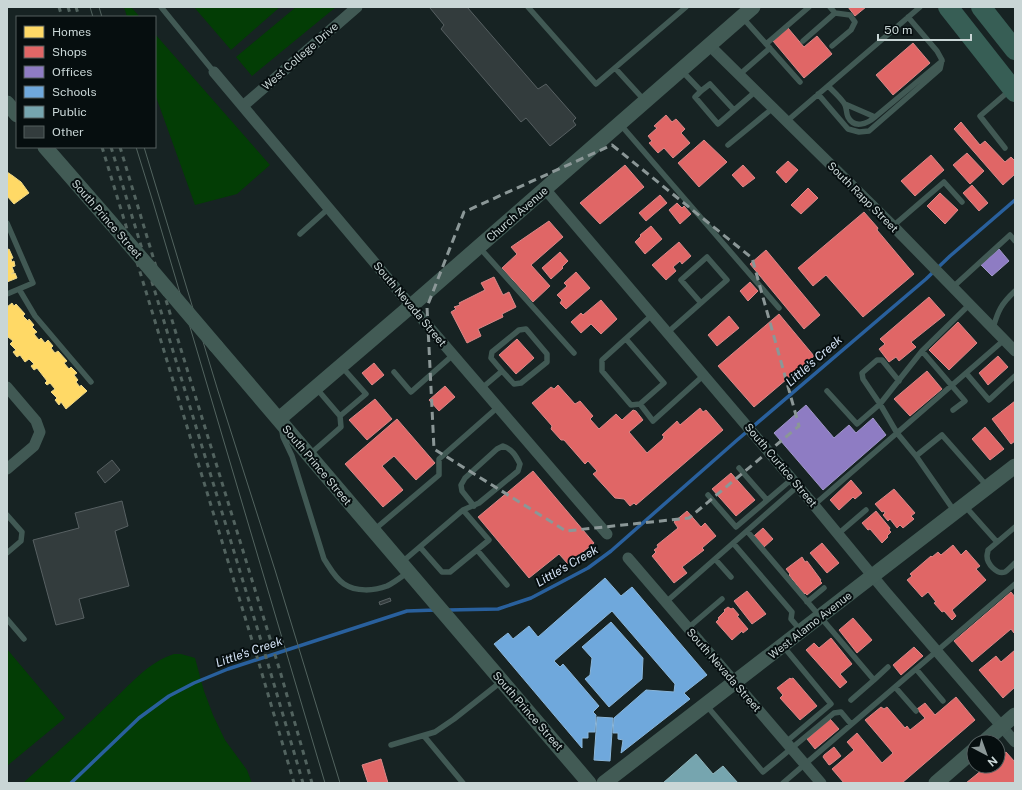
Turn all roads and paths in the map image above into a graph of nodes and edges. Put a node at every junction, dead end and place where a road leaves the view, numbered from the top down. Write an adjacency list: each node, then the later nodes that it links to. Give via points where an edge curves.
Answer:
1 (161, 7): 21 (lane)
2 (357, 7): 32 (street, West College Drive)
3 (528, 7): 19 (lane, via 596,84)
4 (686, 7): 19 (lane)
5 (809, 7): 15 (lane)
6 (830, 7): 11 (lane)
7 (920, 7): 12 (lane)
8 (948, 7): 25 (highway)
9 (981, 7): 17 (highway)
10 (748, 12): 14 (street, Church Avenue); 15 (lane)
11 (835, 13): 13 (lane); 16 (lane, via 850,15 855,22 851,30)
12 (908, 18): 18 (lane); 24 (lane)
13 (803, 41)
14 (709, 45): 20 (street, Church Avenue); 22 (street, South Rapp Street)
15 (768, 46): 22 (lane); 23 (lane)
16 (832, 46)
17 (1015, 50)
18 (942, 60): 28 (lane, via 940,69 869,131 858,132 848,129); 36 (lane)
19 (615, 68): 29 (lane)
20 (681, 70): 26 (lane); 29 (street, Church Avenue)
21 (214, 72): 32 (street, South Nevada Street)
22 (739, 75): 27 (street, South Rapp Street)
23 (800, 82)
24 (828, 86): 28 (lane); 31 (lane)
25 (1014, 90): 41 (lane, via 980,116)
26 (701, 91): 34 (lane, via 710,84); 34 (lane, via 695,97 718,124)
27 (756, 91): 33 (street, South Rapp Street); 34 (lane)
28 (818, 94): 37 (lane)
29 (645, 102): 38 (street, Church Avenue)
30 (7, 103): 35 (street)
31 (845, 104): 36 (lane); 36 (lane, via 848,118 852,122 865,123)
32 (243, 106): 44 (street, South Nevada Street)
33 (773, 108): 37 (street, South Rapp Street); 39 (lane)
34 (734, 110)
35 (16, 114)
36 (875, 117)
37 (787, 122): 46 (street, South Rapp Street)
38 (620, 124): 42 (street, Church Avenue); 57 (lane)
39 (728, 145)
40 (46, 148): 85 (street, South Prince Street, bridge)
41 (1005, 148)
42 (544, 189): 49 (street, Church Avenue); 58 (street, South Curtice Street)
43 (962, 202): 46 (lane, via 944,182)
44 (329, 208): 47 (lane); 56 (street, South Nevada Street)
45 (7, 223): 51 (lane, via 33,283)
46 (893, 226): 50 (street, South Rapp Street)
47 (300, 234)
48 (1015, 241): 50 (lane, via 1010,235)
49 (478, 247): 56 (street, Church Avenue); 65 (lane)
50 (952, 287): 55 (street, South Rapp Street)
51 (19, 289): 53 (lane); 74 (lane, via 35,316)
52 (1015, 292): 59 (lane, via 999,310)
53 (7, 294)
54 (701, 303): 54 (lane, via 727,280 707,257 681,280); 60 (lane)
55 (970, 304): 59 (street, South Rapp Street); 64 (lane)
56 (411, 306): 66 (street, South Nevada Street); 67 (street, Church Avenue)
57 (779, 308)
58 (652, 315): 60 (street, South Curtice Street); 61 (lane)
59 (993, 329): 62 (street, South Rapp Street)
60 (668, 333): 71 (street, South Curtice Street)
61 (626, 339): 80 (lane, via 664,383); 80 (lane, via 602,360 602,371 630,405)
62 (1004, 340): 63 (street, South Rapp Street); 70 (lane)
63 (1015, 351)
64 (922, 352): 73 (lane); 75 (lane)
65 (574, 353)
66 (453, 354): 69 (lane, via 411,392); 78 (street, South Nevada Street)
67 (341, 365): 77 (street, Church Avenue); 84 (lane, via 366,394)
68 (502, 371): 68 (lane, via 491,358 492,352 518,330 526,328 547,354 547,362 522,383 514,384); 78 (lane)
69 (394, 372)
70 (966, 373): 72 (lane, via 989,400); 75 (lane)
71 (704, 375): 80 (lane, via 653,421); 92 (street, South Curtice Street)
72 (1015, 376)
73 (899, 381): 81 (lane); 81 (lane, via 882,360 877,360 862,373 863,379)
74 (91, 382)
75 (952, 386): 83 (lane, via 965,401); 86 (lane)
76 (7, 387): 91 (street, via 36,421 40,432 34,446)
77 (316, 387): 84 (lane); 85 (street, Church Avenue)
78 (482, 388): 82 (street, South Nevada Street)
79 (827, 391): 81 (lane, via 857,424)
80 (640, 404)
81 (880, 404): 86 (lane)
82 (498, 407): 103 (lane, via 439,459 439,474); 105 (street, South Nevada Street)
83 (953, 410)
84 (340, 416): 87 (lane, via 341,427)
85 (279, 419): 87 (street, South Prince Street); 115 (lane, via 324,559 337,578 352,588 370,590 398,580)
86 (897, 433): 88 (lane); 96 (lane)
87 (309, 455): 103 (street, South Prince Street)
88 (916, 456): 93 (lane, via 942,435); 98 (lane)
89 (1015, 466): 93 (street, West Alamo Avenue)
90 (739, 468): 95 (lane)
91 (7, 469)
92 (795, 482): 95 (lane); 96 (street, South Curtice Street); 104 (lane)
93 (988, 487): 98 (street, West Alamo Avenue)
94 (708, 495): 95 (lane, via 736,527)
95 (767, 500)
96 (814, 505): 106 (street, South Curtice Street)
97 (474, 506): 97 (lane, via 518,471 520,464 508,448 503,446 497,450 464,478 462,491); 99 (lane)
98 (960, 508): 107 (lane); 116 (street, West Alamo Avenue)
99 (464, 510): 109 (lane); 110 (lane, via 489,540)
100 (866, 510): 106 (lane)
101 (7, 515): 111 (lane, via 22,532 21,541)
102 (1015, 527): 107 (lane)
103 (373, 531): 115 (street, South Prince Street)
104 (747, 531): 108 (lane); 123 (lane)
105 (607, 534)
106 (838, 534): 116 (street, South Curtice Street)
107 (997, 542): 114 (lane, via 988,550 988,562 1000,573)
108 (734, 543): 113 (lane); 127 (lane, via 792,612 791,619)
109 (420, 547): 110 (lane, via 442,572 450,572); 115 (lane)
110 (477, 550): 119 (lane)
111 (7, 553)
112 (628, 558): 122 (street, South Nevada Street)
113 (715, 559): 117 (lane); 122 (lane)
114 (1015, 563)
115 (404, 568): 134 (street, South Prince Street)
116 (872, 576): 124 (street, West Alamo Avenue); 130 (street, South Curtice Street)
117 (731, 577)
118 (1015, 584): 130 (lane)
119 (507, 585)
120 (824, 588): 123 (lane)
121 (722, 599): 126 (lane)
122 (666, 602): 126 (street, South Nevada Street)
123 (807, 602): 124 (lane)
124 (820, 617): 127 (street, West Alamo Avenue); 133 (lane)
125 (7, 619): 128 (lane)
126 (688, 628): 135 (street, South Nevada Street)
127 (801, 631): 129 (street, West Alamo Avenue)
128 (24, 638)
129 (782, 646): 135 (street, West Alamo Avenue); 148 (lane, via 831,704)
130 (937, 651): 132 (lane); 143 (street, South Curtice Street)
131 (888, 667): 133 (lane)
132 (916, 669): 136 (lane); 138 (lane)
133 (874, 680): 137 (lane)
134 (502, 681): 145 (lane, via 454,720); 152 (street, South Prince Street)
135 (735, 683): 139 (street, West Alamo Avenue); 148 (street, South Nevada Street)
136 (895, 687): 140 (lane); 142 (lane)
137 (851, 700)
138 (943, 701)
139 (706, 705): 148 (lane, via 763,772); 153 (street, West Alamo Avenue)
140 (916, 711)
141 (1015, 715): 143 (street)
142 (851, 724): 148 (lane, via 841,712 834,713); 150 (lane)
143 (1002, 727): 144 (street); 146 (street, South Curtice Street)
144 (994, 734)
145 (424, 736): 147 (lane); 151 (lane)
146 (1015, 742)
147 (391, 745)
148 (789, 745): 150 (street, South Nevada Street)
149 (966, 757): 156 (street)
150 (805, 764): 154 (lane); 155 (street, South Nevada Street)
151 (463, 783)
152 (589, 783)
153 (604, 783)
154 (783, 783)
155 (821, 783)
156 (936, 783)

